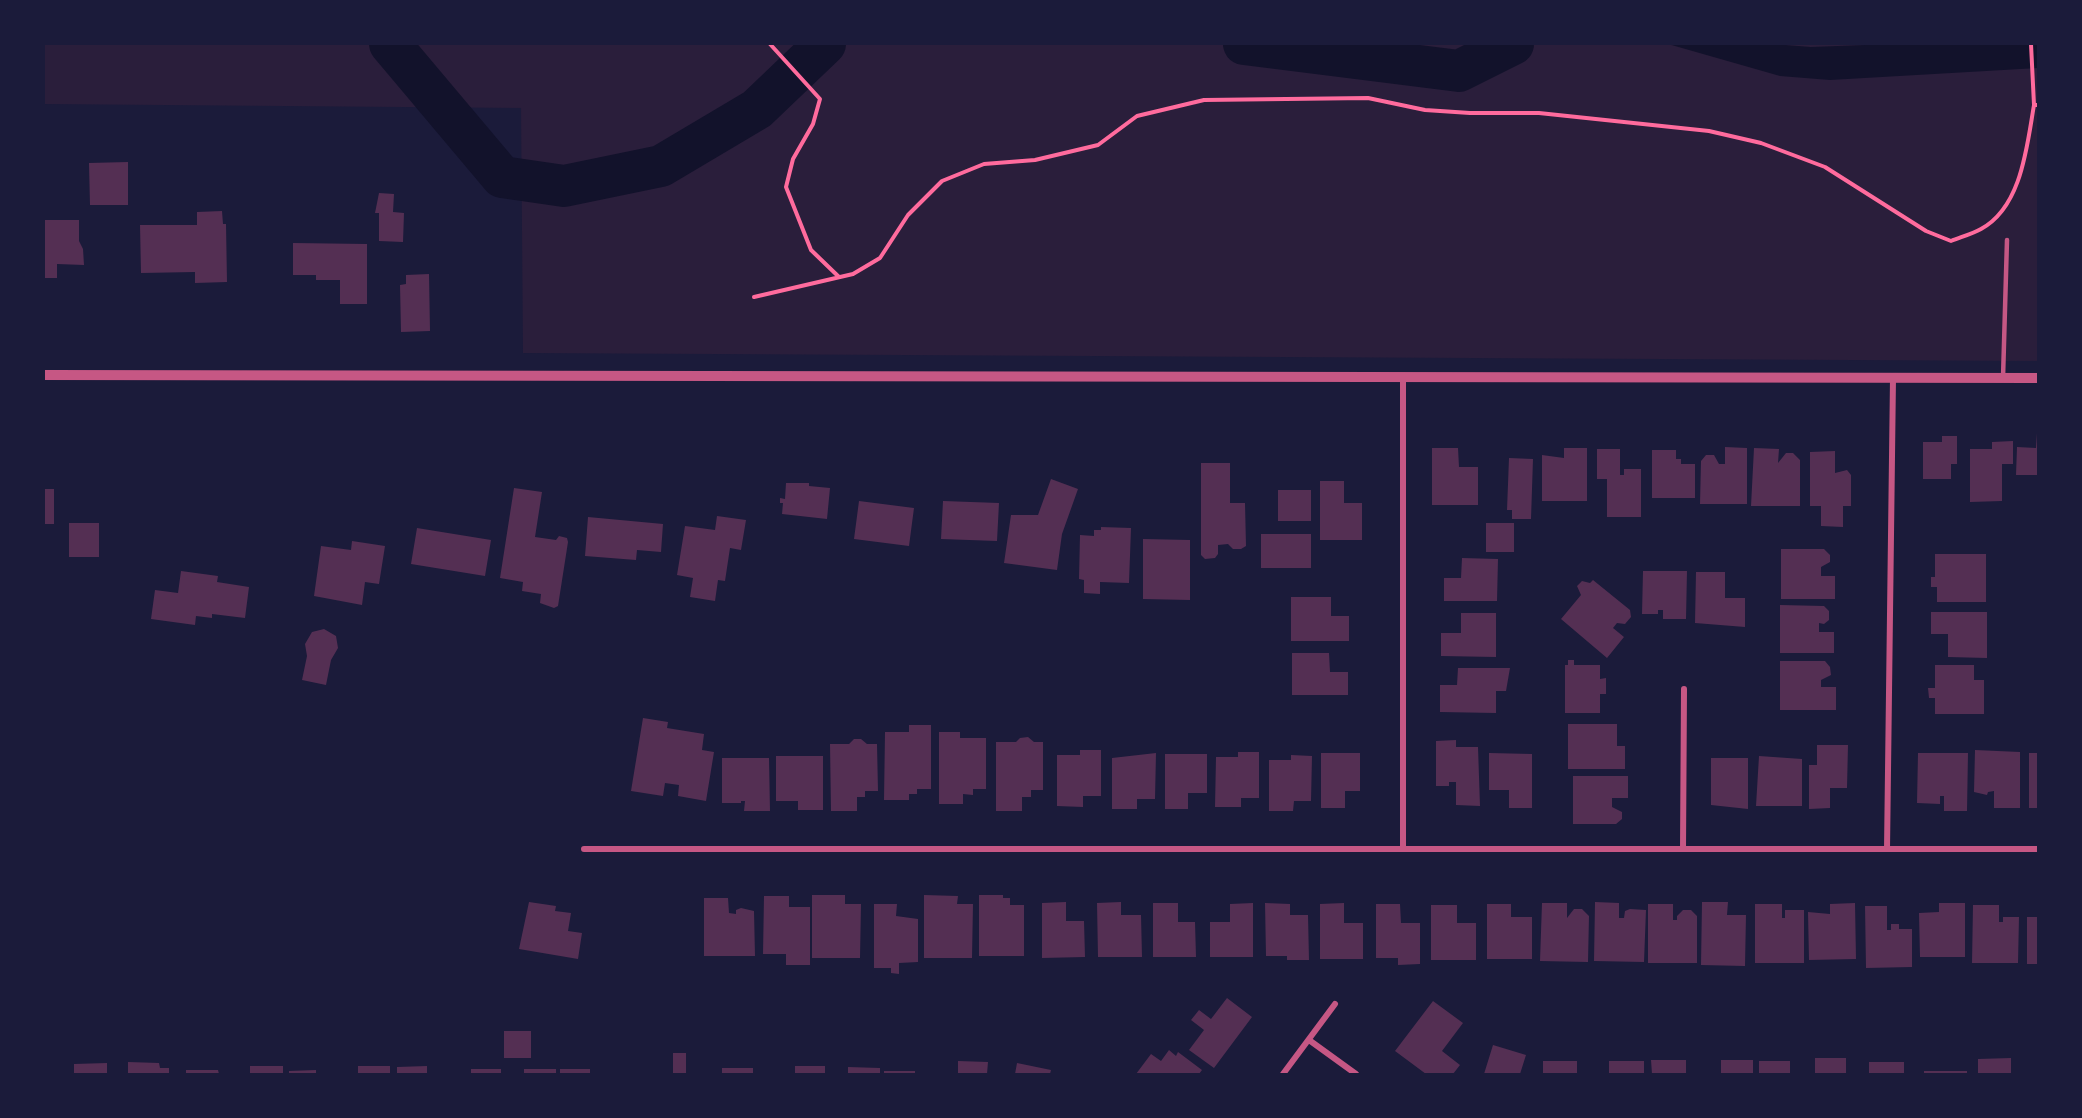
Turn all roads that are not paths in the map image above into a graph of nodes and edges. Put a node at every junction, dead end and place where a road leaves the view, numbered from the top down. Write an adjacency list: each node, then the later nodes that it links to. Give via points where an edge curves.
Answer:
1 (2007, 240): 5 (lane)
2 (44, 375): 3 (street)
3 (1403, 377): 4 (street); 9 (street)
4 (1893, 378): 5 (street); 11 (street)
5 (2003, 378): 6 (street)
6 (2038, 378)
7 (1684, 689): 10 (street)
8 (584, 849): 9 (street)
9 (1403, 849): 10 (street)
10 (1683, 849): 11 (street)
11 (1887, 849): 12 (street)
12 (2038, 849)
13 (1335, 1004): 14 (street)
14 (1309, 1040): 15 (street); 16 (street)
15 (1283, 1074)
16 (1356, 1074)

